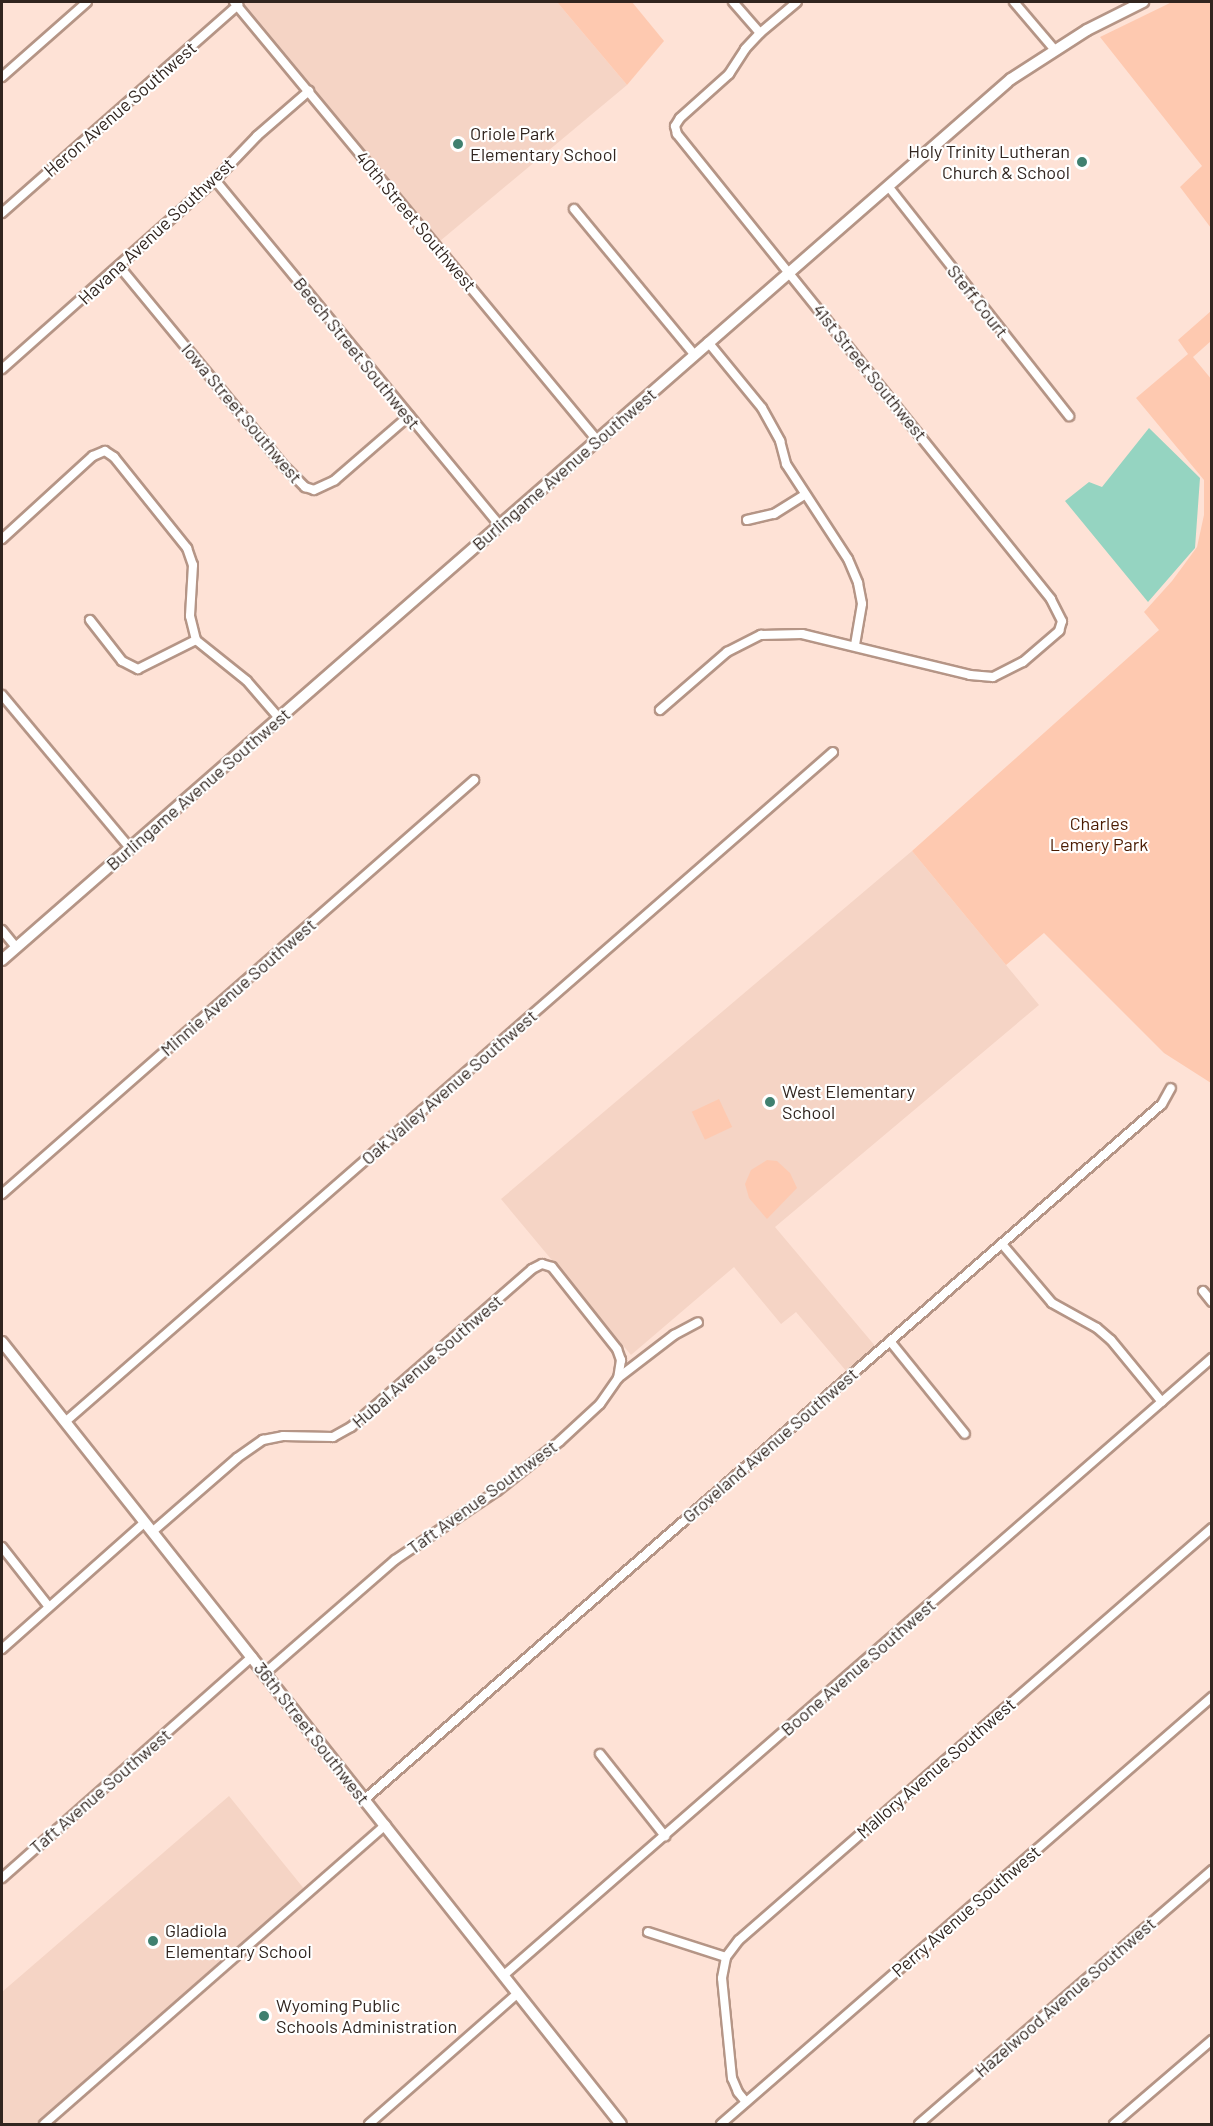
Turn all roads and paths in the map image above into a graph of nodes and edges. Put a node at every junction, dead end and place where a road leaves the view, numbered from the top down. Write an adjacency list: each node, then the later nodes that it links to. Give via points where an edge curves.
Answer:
1 (87, 2): 9 (street)
2 (733, 2): 7 (street)
3 (797, 2): 7 (street)
4 (1014, 2): 8 (street)
5 (1143, 2): 8 (street, Burlingame Avenue Southwest)
6 (236, 3): 10 (street, 40th Street Southwest); 14 (street, Heron Avenue Southwest)
7 (760, 33): 16 (street, 41st Street Southwest, via 729,74 675,126 677,134)
8 (1054, 49): 12 (street, Burlingame Avenue Southwest, via 1011,79)
9 (2, 77)
10 (309, 91): 11 (street, Havana Avenue Southwest, via 257,136); 22 (street, 40th Street Southwest)
11 (215, 180): 15 (street, Havana Avenue Southwest); 20 (street, Beech Street Southwest)
12 (888, 186): 16 (street, Burlingame Avenue Southwest); 21 (street, Steff Court)
13 (574, 209): 18 (street)
14 (2, 213)
15 (119, 266): 19 (street, Havana Avenue Southwest); 20 (street, Iowa Street Southwest, via 305,487 314,489 335,480)
16 (790, 272): 17 (street, Burlingame Avenue Southwest); 29 (street, 41st Street Southwest, via 1051,599 1062,621 1059,632 1023,662 993,677 970,675)
17 (708, 342): 18 (street, Burlingame Avenue Southwest); 23 (street, via 762,408)
18 (694, 354): 22 (street, Burlingame Avenue Southwest)
19 (2, 369)
20 (409, 416): 25 (street, Beech Street Southwest)
21 (1069, 416)
22 (597, 440): 25 (street, Burlingame Avenue Southwest)
23 (804, 495): 24 (street, via 774,514); 29 (street, via 848,559 858,583 862,604)
24 (747, 520)
25 (499, 525): 32 (street, Burlingame Avenue Southwest)
26 (2, 539): 28 (street, via 93,456 105,451 133,479 187,548 193,565 190,616)
27 (90, 620): 28 (street, via 122,662 138,669)
28 (196, 640): 32 (street, via 247,681)
29 (855, 645): 31 (street, via 802,634 761,635 727,652)
30 (2, 694): 35 (street)
31 (660, 710)
32 (279, 718): 35 (street, Burlingame Avenue Southwest)
33 (833, 752): 50 (street, Oak Valley Avenue Southwest)
34 (474, 780): 40 (street, Minnie Avenue Southwest)
35 (130, 848): 37 (street, Burlingame Avenue Southwest)
36 (2, 930): 37 (street)
37 (16, 947): 38 (street, Burlingame Avenue Southwest)
38 (2, 960)
39 (1171, 1088): 41 (street, Groveland Avenue Southwest, via 1162,1104)
40 (2, 1194)
41 (1002, 1244): 45 (street, Groveland Avenue Southwest); 49 (street, via 1052,1303 1111,1340)
42 (1203, 1291): 43 (street)
43 (1212, 1302)
44 (698, 1322): 48 (street, Taft Avenue Southwest, via 674,1335)
45 (890, 1341): 51 (street); 62 (street, Groveland Avenue Southwest)
46 (2, 1342): 50 (street, 36th Street Southwest)
47 (1212, 1358): 49 (street, Boone Avenue Southwest)
48 (618, 1378): 54 (street, Hubal Avenue Southwest, via 621,1360 617,1349 546,1264 532,1269 351,1427 333,1437 263,1440); 59 (street, Taft Avenue Southwest, via 600,1404 560,1441 497,1491 403,1554)
49 (1162, 1402): 64 (street, Boone Avenue Southwest)
50 (65, 1422): 52 (street, 36th Street Southwest)
51 (965, 1434)
52 (145, 1522): 54 (street, 36th Street Southwest); 56 (street)
53 (1212, 1528): 68 (street, Mallory Avenue Southwest, via 739,1940)
54 (152, 1532): 58 (street, 36th Street Southwest)
55 (2, 1547): 56 (street)
56 (50, 1607): 57 (street)
57 (2, 1649)
58 (252, 1657): 59 (street, 36th Street Southwest); 66 (street, Taft Avenue Southwest)
59 (265, 1673): 62 (street, 36th Street Southwest)
60 (1212, 1697): 72 (street, Perry Avenue Southwest)
61 (600, 1754): 64 (street)
62 (365, 1799): 63 (street, 36th Street Southwest)
63 (385, 1825): 69 (street, 36th Street Southwest); 73 (street)
64 (666, 1836): 69 (street, Boone Avenue Southwest)
65 (1212, 1870): 77 (street, Hazelwood Avenue Southwest)
66 (2, 1878)
67 (648, 1932): 68 (street)
68 (726, 1957): 72 (street, via 722,1978 732,2078)
69 (504, 1975): 70 (street, 36th Street Southwest)
70 (518, 1993): 74 (street); 75 (street, 36th Street Southwest)
71 (1212, 2040): 78 (street)
72 (746, 2102): 76 (street, Perry Avenue Southwest)
73 (44, 2124)
74 (369, 2124)
75 (621, 2124)
76 (721, 2124)
77 (919, 2124)
78 (1114, 2124)

